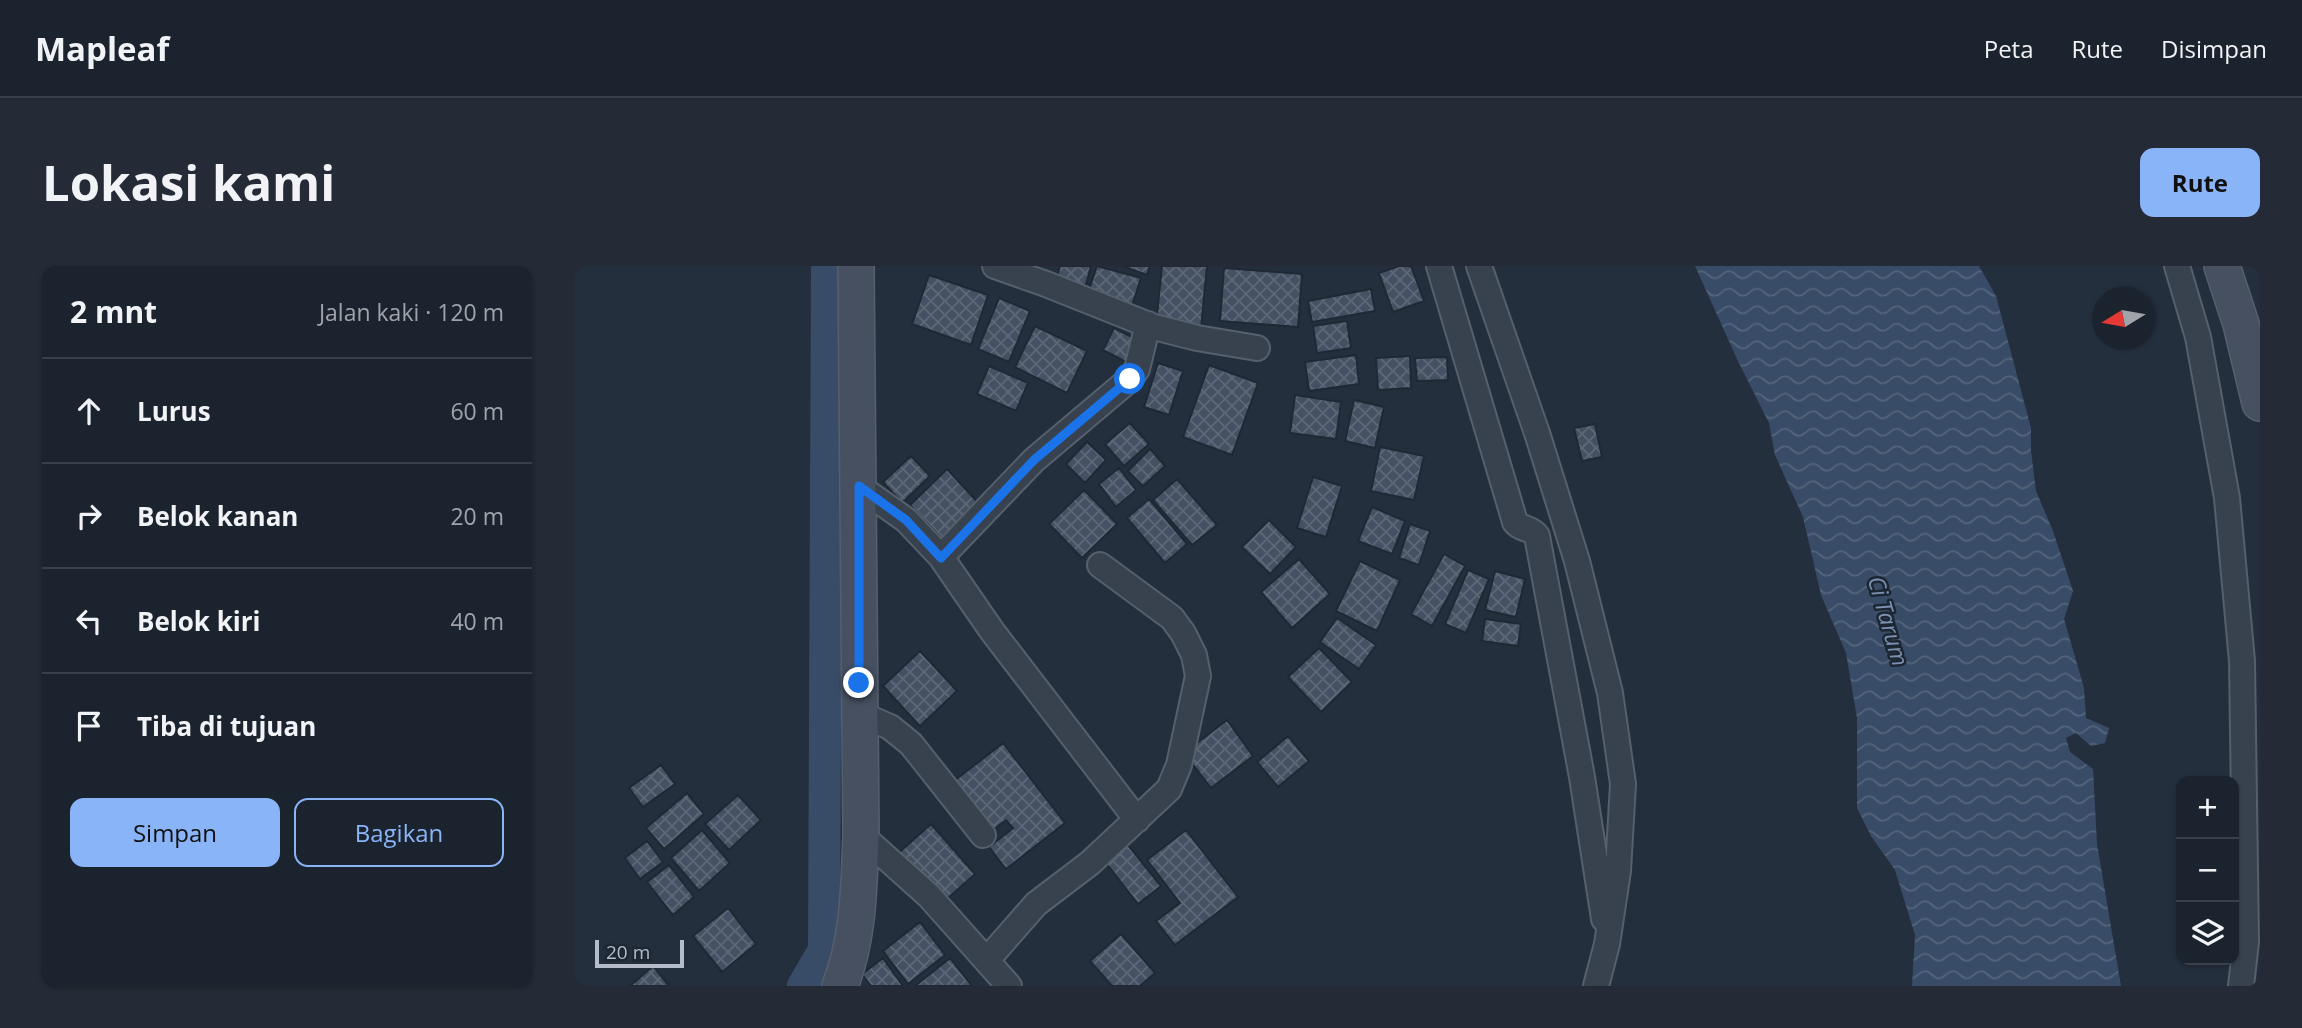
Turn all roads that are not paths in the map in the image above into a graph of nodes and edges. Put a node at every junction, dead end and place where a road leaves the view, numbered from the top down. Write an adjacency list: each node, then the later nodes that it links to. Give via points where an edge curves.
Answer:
1 (856, 266): 11 (street)
2 (995, 266): 7 (street)
3 (1439, 266): 18 (street, via 1515,522 1537,536 1582,777)
4 (1479, 266): 18 (street, via 1577,561 1609,693 1623,784 1618,871)
5 (2177, 266): 23 (street, via 2198,337 2227,498 2242,661 2246,942)
6 (2222, 266): 10 (street)
7 (1049, 275): 8 (street)
8 (1148, 324): 9 (street); 12 (street, via 1137,369 1130,379 1034,460)
9 (1257, 348)
10 (2260, 402)
11 (859, 486): 12 (street, via 906,520); 14 (street)
12 (941, 558): 15 (street)
13 (1100, 565): 15 (street, via 1172,618 1194,655 1198,676 1179,765 1169,789)
14 (860, 714): 16 (street); 17 (street, via 890,727 911,744)
15 (1136, 820): 19 (street, via 1036,904)
16 (861, 835): 19 (street, via 929,896); 20 (street, via 858,913)
17 (983, 835)
18 (1607, 944): 22 (street)
19 (987, 960): 21 (street)
20 (840, 986)
21 (1009, 986)
22 (1596, 986)
23 (2241, 986)

